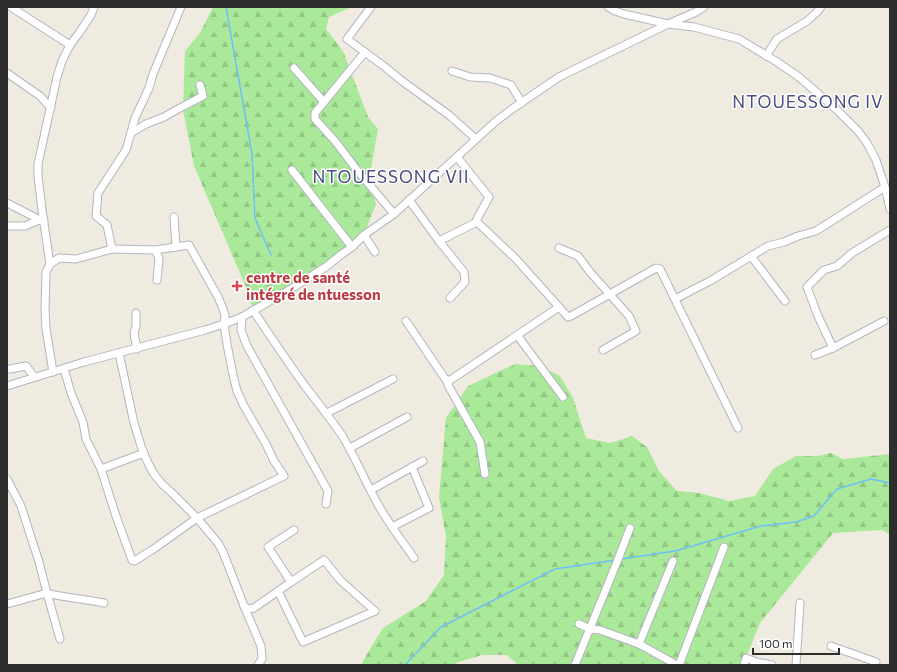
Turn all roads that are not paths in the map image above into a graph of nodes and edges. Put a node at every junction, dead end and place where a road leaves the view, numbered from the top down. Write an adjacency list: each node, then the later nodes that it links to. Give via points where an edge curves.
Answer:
1 (10, 7): 9 (street)
2 (94, 7): 9 (street)
3 (181, 7): 19 (street, via 149,88 134,118)
4 (371, 7): 10 (street, via 346,39)
5 (608, 7): 8 (street, via 624,14)
6 (704, 7): 8 (street)
7 (821, 7): 11 (street, via 807,21 777,39)
8 (668, 24): 11 (street, via 694,27 739,39); 17 (street, via 570,71)
9 (70, 44): 18 (street, via 57,77)
10 (365, 52): 16 (street); 20 (street, via 449,115)
11 (766, 56): 23 (street, via 799,77 858,131 876,160)
12 (294, 68): 16 (street)
13 (452, 71): 17 (street, via 511,85)
14 (7, 73): 18 (street, via 40,96)
15 (200, 85): 19 (street, via 203,96)
16 (324, 102): 27 (street, via 315,113 315,119)
17 (522, 103): 20 (street)
18 (51, 108): 29 (street, via 38,164)
19 (131, 133): 38 (street, via 126,150 98,193 96,216 107,225)
20 (476, 139): 21 (street)
21 (456, 157): 24 (street); 30 (street, via 488,197)
22 (292, 170): 36 (street)
23 (885, 187): 26 (street); 41 (street, via 816,231 768,246)
24 (409, 200): 27 (street); 34 (street)
25 (7, 203): 29 (street)
26 (890, 209)
27 (394, 214): 33 (street)
28 (174, 216): 35 (street)
29 (41, 221): 31 (street, via 25,226); 42 (street)
30 (477, 222): 34 (street); 48 (street, via 516,259)
31 (7, 226)
32 (890, 230): 57 (street, via 852,253 837,266 824,270 807,287)
33 (364, 235): 36 (street); 40 (street)
34 (439, 241): 45 (street, via 464,272 465,282)
35 (176, 247): 39 (street); 54 (street, via 189,245 218,297 225,315)
36 (352, 247): 49 (street, via 327,266)
37 (559, 248): 44 (street, via 578,256)
38 (112, 249): 39 (street); 42 (street, via 76,259 59,258)
39 (155, 250): 43 (street, via 159,258)
40 (375, 252)
41 (751, 256): 46 (street, via 710,281); 47 (street)
42 (50, 264): 63 (street, via 46,272 45,309)
43 (158, 280)
44 (610, 294): 46 (street, via 658,268); 48 (street, via 568,317); 58 (street, via 629,316 636,330)
45 (450, 298)
46 (675, 298): 71 (street)
47 (785, 301)
48 (560, 307): 55 (street)
49 (254, 310): 51 (street); 69 (street, via 285,358)
50 (136, 313): 56 (street, via 134,333)
51 (242, 317): 54 (street); 80 (street, via 241,330 247,346 328,491)
52 (884, 320): 57 (street)
53 (406, 321): 66 (street)
54 (224, 324): 56 (street); 81 (street, via 237,392 284,476)
55 (517, 335): 66 (street); 68 (street)
56 (137, 348): 59 (street)
57 (833, 348): 60 (street)
58 (603, 350)
59 (119, 353): 62 (street); 73 (street, via 131,411)
60 (815, 355)
61 (10, 369): 64 (street, via 27,366)
62 (64, 369): 63 (street); 76 (street, via 83,422 86,439)
63 (52, 372): 64 (street)
64 (34, 377): 67 (street)
65 (393, 379): 69 (street)
66 (448, 383): 77 (street, via 480,442)
67 (7, 386)
68 (563, 397)
69 (327, 413): 72 (street)
70 (407, 417): 72 (street)
71 (738, 428)
72 (350, 448): 79 (street)
73 (144, 453): 76 (street); 81 (street, via 162,484)
74 (423, 461): 75 (street)
75 (412, 467): 79 (street); 82 (street, via 429,508)
76 (101, 469): 81 (street, via 132,560 155,548)
77 (485, 474)
78 (7, 479): 90 (street, via 22,511)
79 (371, 490): 82 (street)
80 (326, 504)
81 (197, 518): 94 (street, via 218,543)
82 (392, 527): 86 (street)
83 (630, 528): 96 (street)
84 (294, 530): 88 (street, via 268,546)
85 (724, 547): 102 (street)
86 (414, 558)
87 (672, 561): 98 (street)
88 (291, 582): 89 (street); 89 (street, via 324,560 341,581 376,611 303,642)
89 (278, 591): 94 (street, via 254,608 248,609)
90 (47, 593): 91 (street); 93 (street); 97 (street)
91 (104, 603)
92 (800, 603): 105 (street)
93 (7, 604)
94 (244, 606): 100 (street, via 260,646 262,659)
95 (579, 624): 96 (street)
96 (590, 629): 98 (street); 101 (street)
97 (60, 639)
98 (639, 644): 102 (street)
99 (831, 646): 106 (street, via 876,662)
100 (258, 665)
101 (575, 665)
102 (678, 665)
103 (744, 665): 104 (street, via 746,658)
104 (772, 665)
105 (796, 665)
106 (874, 665)

